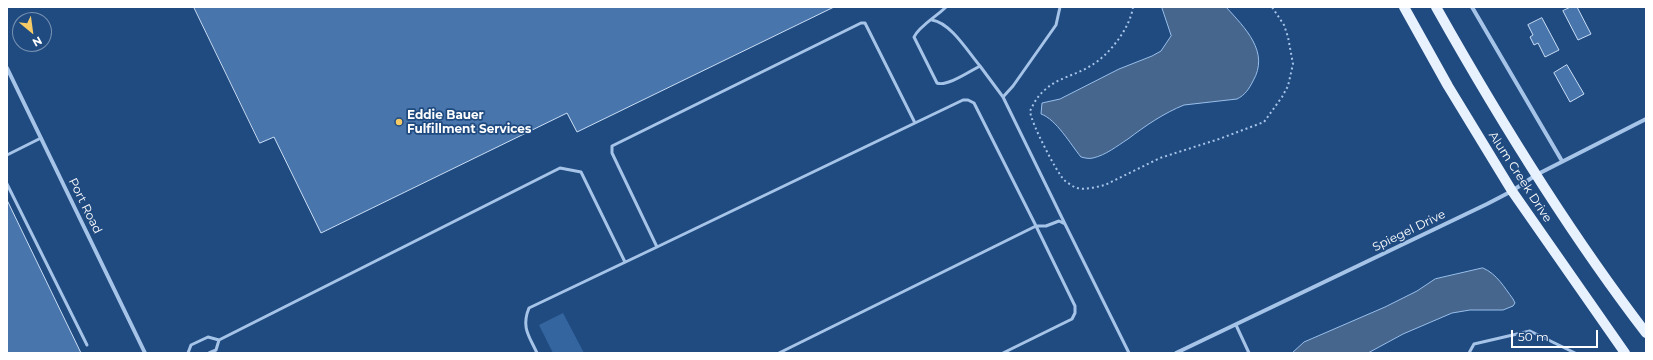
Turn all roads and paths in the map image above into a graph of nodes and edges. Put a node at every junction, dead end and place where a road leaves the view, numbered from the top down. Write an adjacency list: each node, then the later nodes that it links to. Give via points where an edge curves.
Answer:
1 (946, 7): 8 (lane)
2 (1060, 7): 11 (lane, via 1056,25 1014,86)
3 (1134, 7): 4 (path, via 1126,28 1105,53 1092,65 1046,89 1038,96 1030,111 1059,173 1069,184 1077,188 1105,185 1160,158 1264,122 1288,86 1293,64 1284,26)
4 (1272, 7)
5 (1404, 7): 19 (main road, Alum Creek Drive, via 1448,86)
6 (1436, 7): 17 (main road, Alum Creek Drive)
7 (1472, 7): 16 (street)
8 (932, 20): 9 (lane, via 947,27); 9 (lane, via 917,30 914,38 937,83 948,83)
9 (980, 66): 11 (lane)
10 (7, 68): 14 (street, Port Road)
11 (1003, 97): 20 (lane)
12 (1646, 119): 16 (street, Spiegel Drive)
13 (915, 124): 21 (lane, via 962,100 974,102); 22 (lane); 22 (lane, via 866,23 861,23 612,146 612,153)
14 (41, 138): 15 (lane); 28 (street, Port Road)
15 (7, 155)
16 (1562, 161): 17 (street, Spiegel Drive)
17 (1536, 175): 19 (street, Spiegel Drive); 25 (main road, Alum Creek Drive, via 1619,298)
18 (7, 184): 27 (lane)
19 (1512, 191): 24 (street, Spiegel Drive); 39 (main road, Alum Creek Drive)
20 (1065, 224): 21 (lane, via 1059,221 1046,226); 34 (lane)
21 (1036, 226): 32 (lane); 33 (lane, via 1075,306 1075,313 1072,319)
22 (657, 247): 23 (lane)
23 (625, 262): 26 (lane, via 581,172 560,168); 31 (lane, via 529,308 525,317 525,327)
24 (1236, 325): 35 (street, Spiegel Drive); 36 (lane)
25 (1646, 333)
26 (219, 340): 29 (lane, via 208,338 191,345); 30 (lane, via 216,350)
27 (87, 345)
28 (144, 353)
29 (188, 353)
30 (209, 353)
31 (538, 353)
32 (779, 353)
33 (1003, 353)
34 (1129, 353)
35 (1176, 353)
36 (1249, 353)
37 (1469, 353): 38 (lane, via 1474,344 1530,331)
38 (1575, 353)
39 (1625, 353)

